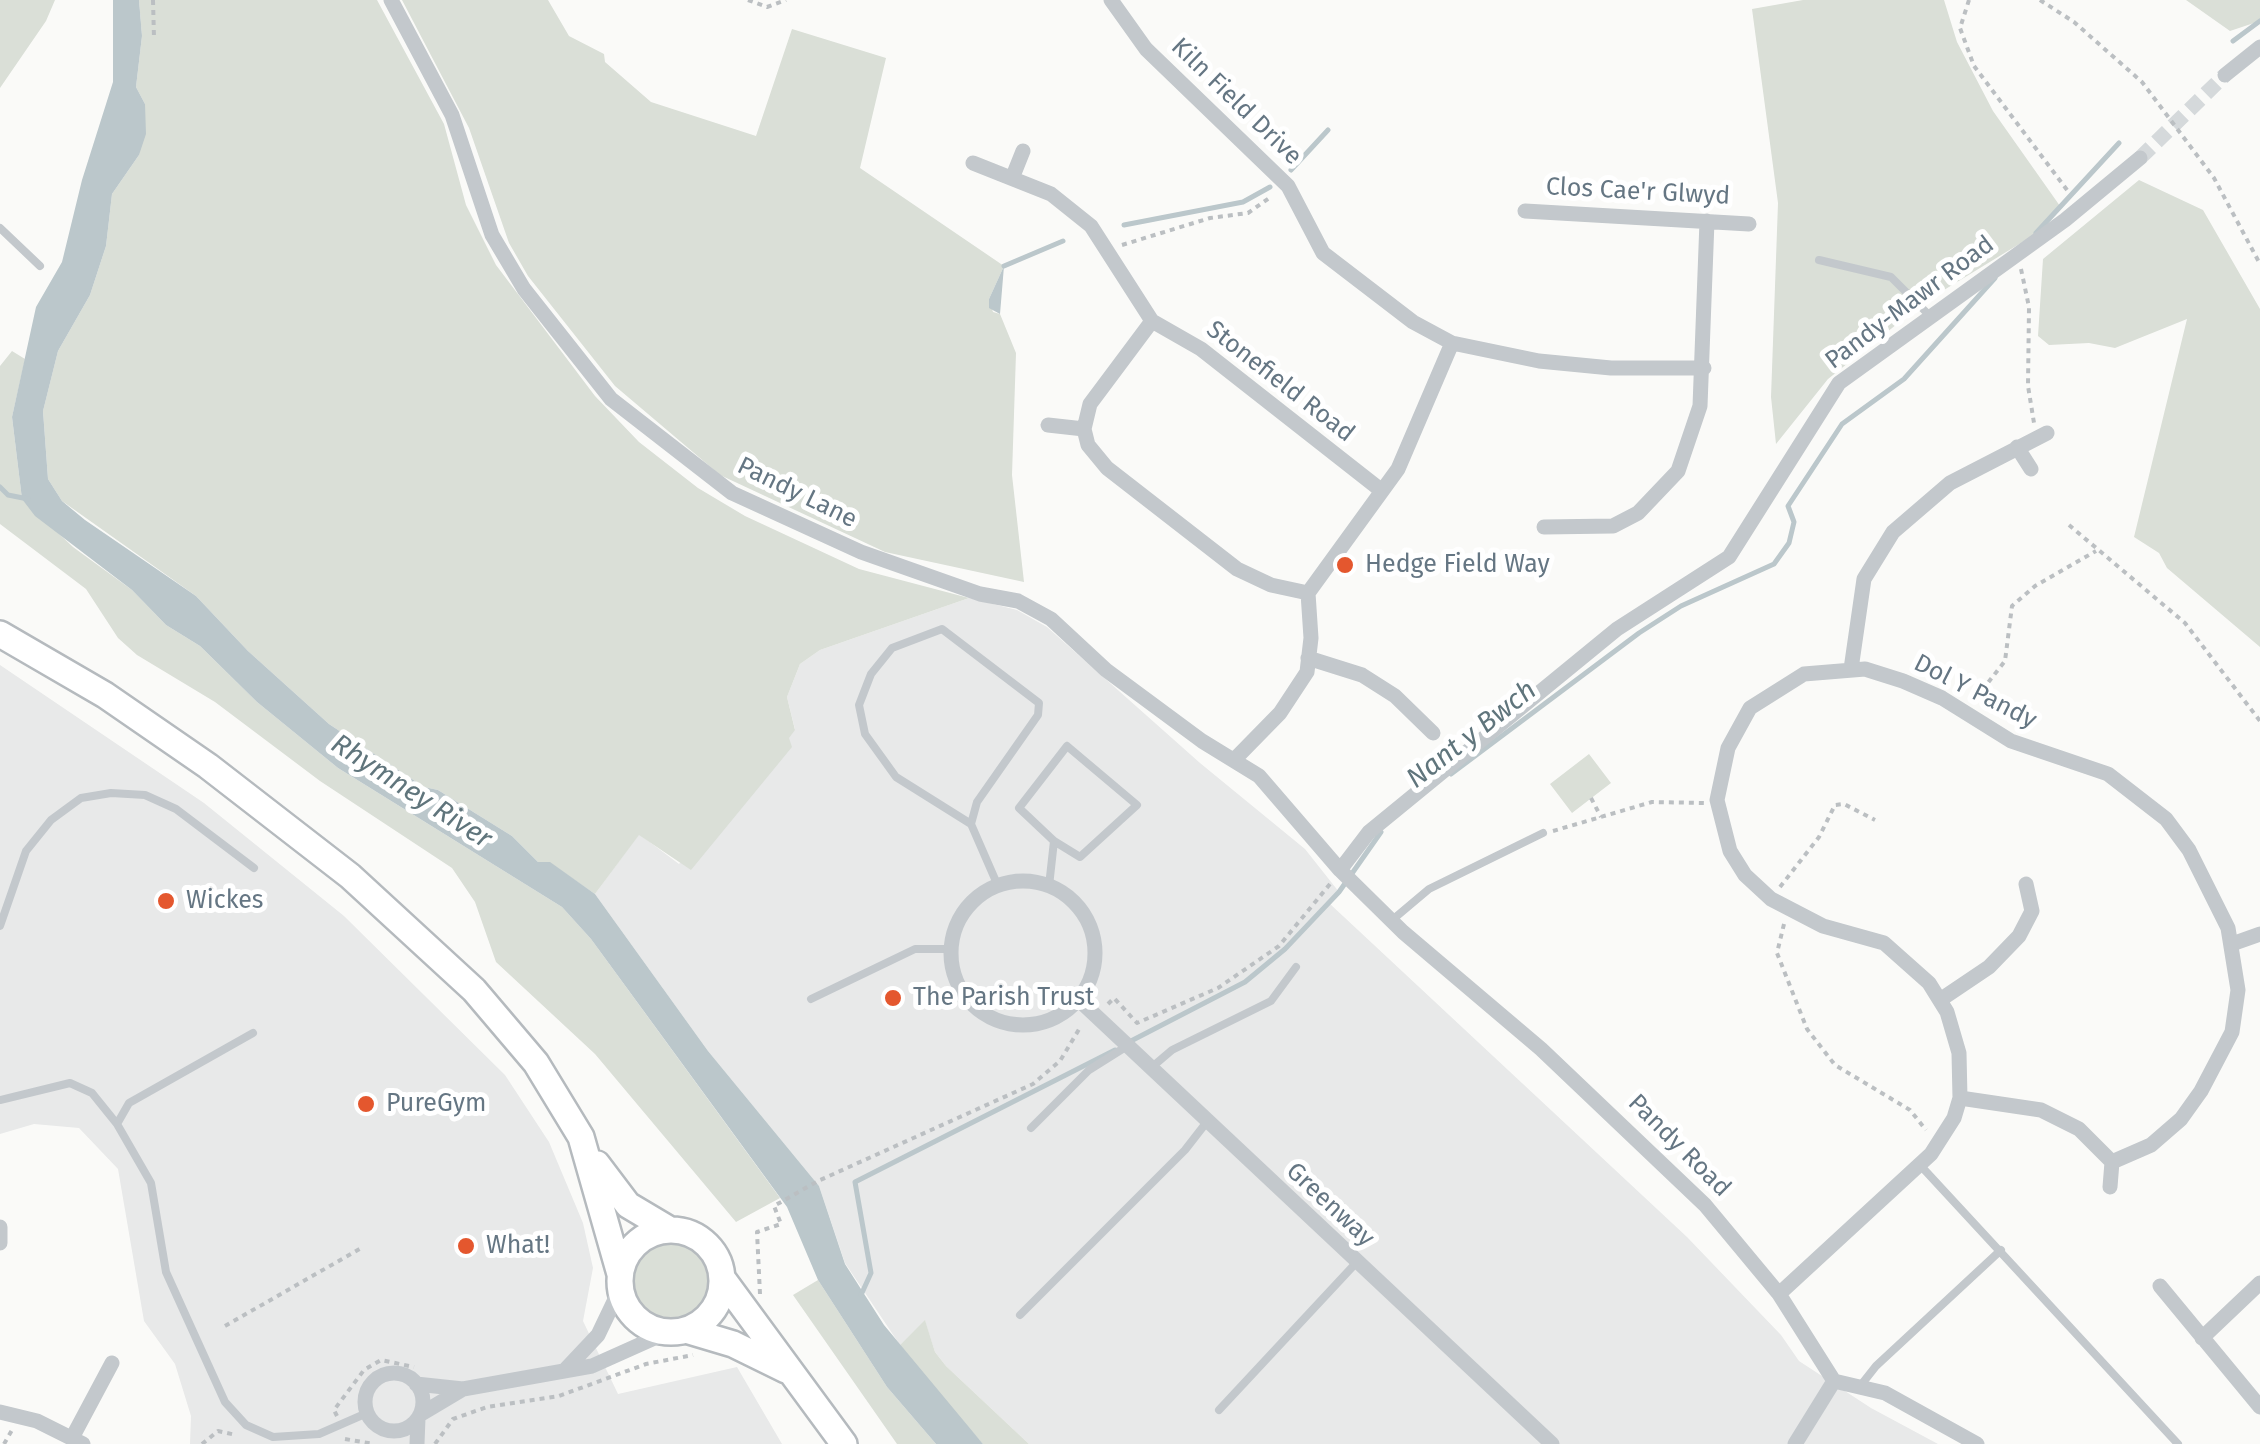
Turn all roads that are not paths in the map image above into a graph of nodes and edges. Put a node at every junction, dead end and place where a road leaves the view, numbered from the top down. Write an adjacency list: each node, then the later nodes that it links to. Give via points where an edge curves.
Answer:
1 (391, 0): 31 (street, Pandy Lane, via 452,115 492,236 524,289 611,399 732,492 861,552 1018,601 1051,619 1106,670)
2 (1111, 0): 17 (street, Kiln Field Drive, via 1146,49 1288,186 1323,252 1362,287)
3 (2260, 47): 4 (street)
4 (2225, 75)
5 (1023, 151): 8 (street)
6 (2140, 158): 15 (street, Pandy-Mawr Road)
7 (973, 163): 8 (street, Stonefield Road)
8 (1014, 176): 16 (street, Stonefield Road, via 1052,194 1092,226)
9 (1524, 210): 10 (street, Clos Cae'r Glwyd)
10 (1706, 221): 11 (street, Clos Cae'r Glwyd); 18 (street)
11 (1749, 224)
12 (0, 228): 14 (lane)
13 (1819, 260): 15 (lane, via 1890,277)
14 (40, 266)
15 (1931, 317): 36 (street, Pandy-Mawr Road, via 1839,383 1730,556 1617,629 1369,832)
16 (1152, 320): 20 (street, via 1090,404); 24 (street, Stonefield Road, via 1201,349)
17 (1452, 343): 18 (street, Kiln Field Drive, via 1593,366); 24 (street, via 1422,420)
18 (1704, 368): 25 (street, via 1700,406 1678,472 1638,512 1612,526)
19 (1048, 425): 20 (street)
20 (1084, 429): 26 (street, via 1088,446 1107,468 1237,569)
21 (2042, 435): 22 (street)
22 (2018, 447): 23 (street); 29 (street, via 1950,482 1893,532 1864,579)
23 (2031, 470)
24 (1382, 490): 26 (street)
25 (1544, 528)
26 (1308, 593): 28 (street)
27 (0, 634): 57 (main road, via 182,746 378,899 513,1032)
28 (1308, 658): 30 (street, via 1362,675 1396,696); 31 (street, via 1294,695)
29 (1851, 669): 43 (street, Dol Y Pandy, via 1903,682 2011,741 2108,774 2166,819 2211,892); 48 (street, Dol Y Pandy, via 1804,674 1750,708 1728,748 1717,800 1730,851 1771,899 1824,926 1884,943)
30 (1433, 733)
31 (1234, 760): 36 (street, Pandy Lane, via 1259,776)
32 (971, 824): 32 (lane, via 977,802 1038,716 1039,703 942,629 892,648 859,705 865,734 896,777); 38 (lane)
33 (1543, 834): 40 (lane, via 1429,889)
34 (1054, 841): 34 (lane, via 1019,808 1067,746 1137,805 1080,857); 39 (lane)
35 (254, 868): 41 (lane, via 176,809 145,795 81,798 26,851)
36 (1340, 870): 40 (street, Pandy Road)
37 (2026, 884): 48 (street, via 2032,912 2018,936 1989,967)
38 (998, 886): 39 (street, via 1027,880); 44 (street, via 966,907)
39 (1049, 886): 47 (street, via 1069,897 1093,935 1092,969)
40 (1391, 921): 70 (street, Pandy Road, via 1642,1142 1739,1242)
41 (0, 926)
42 (2260, 934): 43 (street)
43 (2232, 944): 58 (street, Dol Y Pandy, via 2238,990 2232,1032 2218,1062 2181,1119 2151,1144)
44 (950, 948): 46 (lane, via 915,949); 47 (street, via 962,991 996,1020 1040,1023)
45 (1296, 967): 51 (lane, via 1271,1001 1172,1050)
46 (812, 999)
47 (1078, 999): 50 (street, Greenway)
48 (1940, 1000): 52 (street, Dol Y Pandy, via 1959,1053)
49 (253, 1034): 55 (lane, via 129,1102)
50 (1124, 1048): 51 (street, Greenway); 56 (lane, via 1089,1070)
51 (1149, 1070): 54 (street, Greenway)
52 (1960, 1098): 58 (street, via 2041,1110 2078,1129); 59 (street, Dol Y Pandy)
53 (0, 1100): 55 (lane, via 70,1084 92,1093)
54 (1206, 1123): 65 (street, Greenway); 71 (lane)
55 (118, 1124): 84 (lane, via 151,1183 166,1272 224,1402 246,1425 274,1437 307,1437)
56 (1031, 1128)
57 (588, 1152): 62 (main road, via 628,1205); 67 (main road)
58 (2112, 1162): 60 (street)
59 (1920, 1165): 64 (lane); 70 (street, Dol Y Pandy)
60 (2110, 1187)
61 (0, 1227): 63 (street)
62 (670, 1230): 66 (main road, via 700,1239); 67 (main road, via 642,1238 624,1260)
63 (0, 1243)
64 (2001, 1250): 79 (lane); 93 (lane)
65 (1356, 1263): 82 (lane); 90 (street, Greenway)
66 (722, 1278): 72 (main road, via 713,1310); 76 (main road)
67 (620, 1282): 72 (main road, via 636,1319); 75 (street, via 607,1322)
68 (2260, 1283): 73 (street)
69 (2160, 1286): 73 (street)
70 (1779, 1294): 77 (street, Pandy Road)
71 (1020, 1315)
72 (677, 1331): 75 (street, via 620,1356); 76 (main road, via 733,1344)
73 (2202, 1338): 81 (street)
74 (112, 1363): 87 (street)
75 (566, 1369): 80 (street)
76 (790, 1372): 89 (main road)
77 (1834, 1381): 79 (street); 91 (street)
78 (416, 1384): 80 (street); 84 (street, via 401,1374 383,1375 366,1395); 85 (street, via 423,1398)
79 (1862, 1385): 92 (street)
80 (442, 1394): 85 (street)
81 (2260, 1408)
82 (1220, 1410)
83 (0, 1412): 87 (street)
84 (367, 1413): 86 (street)
85 (420, 1416): 86 (street); 88 (street)
86 (394, 1437)
87 (78, 1441)
88 (418, 1444)
89 (844, 1444)
90 (1552, 1444)
91 (1794, 1444)
92 (1977, 1444)
93 (2178, 1444)

